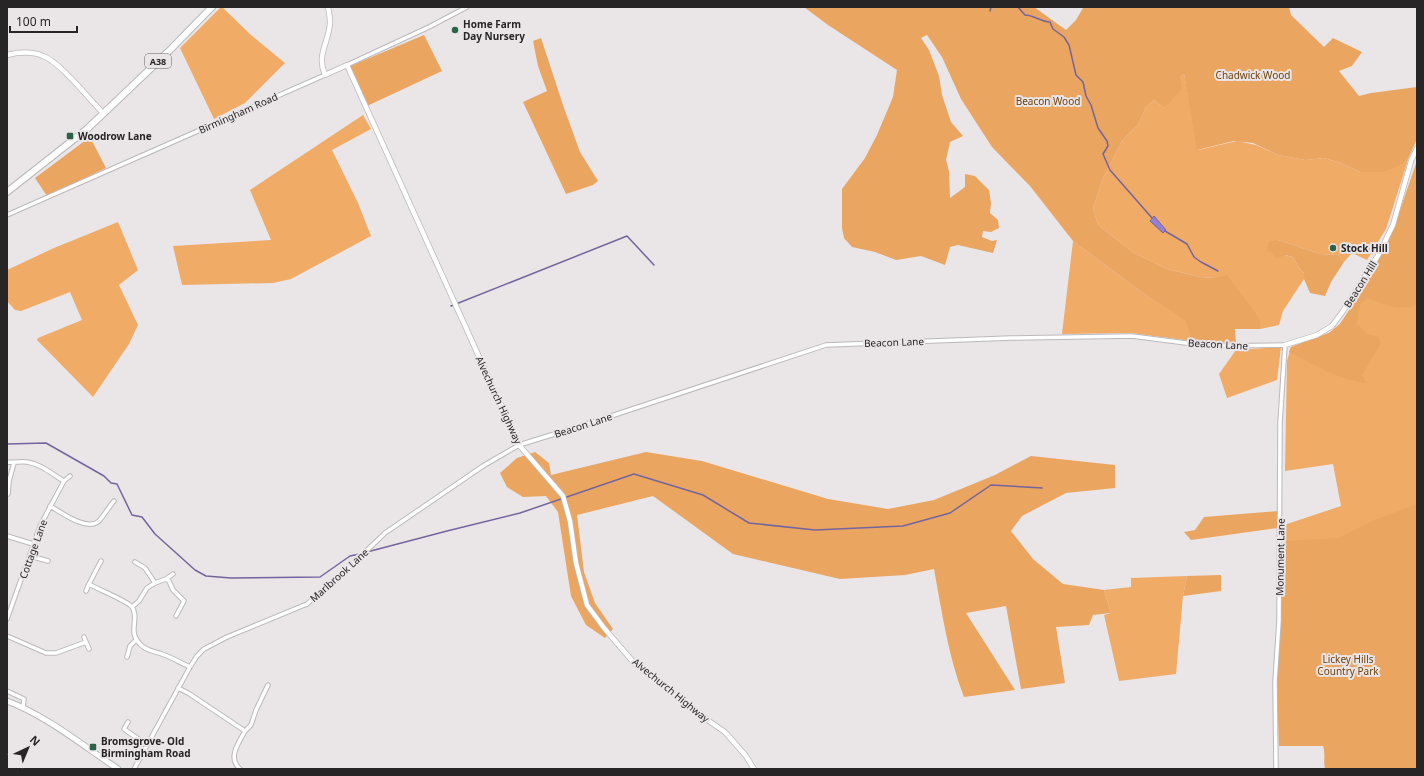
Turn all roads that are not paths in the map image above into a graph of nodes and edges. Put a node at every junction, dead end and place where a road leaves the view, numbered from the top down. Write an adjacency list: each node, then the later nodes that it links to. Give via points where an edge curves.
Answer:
1 (212, 7): 7 (highway, A38)
2 (328, 7): 6 (street, via 330,23 321,60)
3 (467, 7): 5 (street, Birmingham Road)
4 (7, 55): 7 (street, via 18,52 31,53 50,59)
5 (347, 65): 6 (street, Birmingham Road); 12 (street, Alvechurch Highway)
6 (325, 75): 10 (street, Birmingham Road)
7 (103, 113): 9 (highway, A38, via 87,129)
8 (1417, 148): 11 (street, Beacon Hill, via 1392,225 1379,254 1343,311 1332,326 1318,335)
9 (7, 192)
10 (7, 215)
11 (1285, 345): 12 (street, Beacon Lane, via 1208,346 1132,336 826,345); 55 (street, Monument Lane, via 1280,423 1279,621 1275,681)
12 (519, 445): 42 (street, Marlbrook Lane, via 483,466 385,533 307,604 204,649); 54 (street, Alvechurch Highway, via 563,496 587,605 635,664 725,732)
13 (7, 462): 14 (street)
14 (14, 463): 16 (street, via 26,461 38,464); 17 (street)
15 (70, 476): 16 (street, Cottage Lane)
16 (64, 481): 19 (street, Cottage Lane)
17 (8, 494)
18 (114, 500): 19 (street, via 98,522 91,524 82,524)
19 (50, 506): 21 (street, Cottage Lane)
20 (7, 536): 21 (street)
21 (33, 544): 22 (street, Cottage Lane)
22 (30, 556): 23 (street); 35 (street, Cottage Lane)
23 (48, 561)
24 (101, 561): 29 (street, via 96,565)
25 (135, 562): 28 (street, via 145,568)
26 (173, 574): 27 (street)
27 (166, 579): 28 (street); 32 (street)
28 (155, 583): 33 (street, via 147,588)
29 (89, 584): 30 (street); 33 (street, via 124,600)
30 (86, 590)
31 (188, 596): 32 (street)
32 (184, 601): 34 (street)
33 (132, 607): 38 (street, via 135,616 133,635)
34 (176, 616)
35 (7, 619)
36 (7, 636): 39 (street, via 46,653 56,653)
37 (84, 638): 39 (street)
38 (136, 640): 41 (street, via 130,646); 42 (street, via 144,649)
39 (86, 642): 40 (street)
40 (89, 649)
41 (127, 657)
42 (190, 667): 44 (street, Marlbrook Lane)
43 (268, 685): 49 (street, via 251,725)
44 (178, 688): 49 (street); 50 (street, Marlbrook Lane)
45 (7, 691): 47 (street, via 24,699)
46 (7, 701): 47 (main road)
47 (23, 707): 51 (main road)
48 (128, 722): 50 (street, via 124,729)
49 (245, 731): 53 (street, via 234,749 235,762)
50 (147, 745): 52 (street, Marlbrook Lane)
51 (118, 769)
52 (134, 769)
53 (240, 769)
54 (754, 769)
55 (1276, 769)

